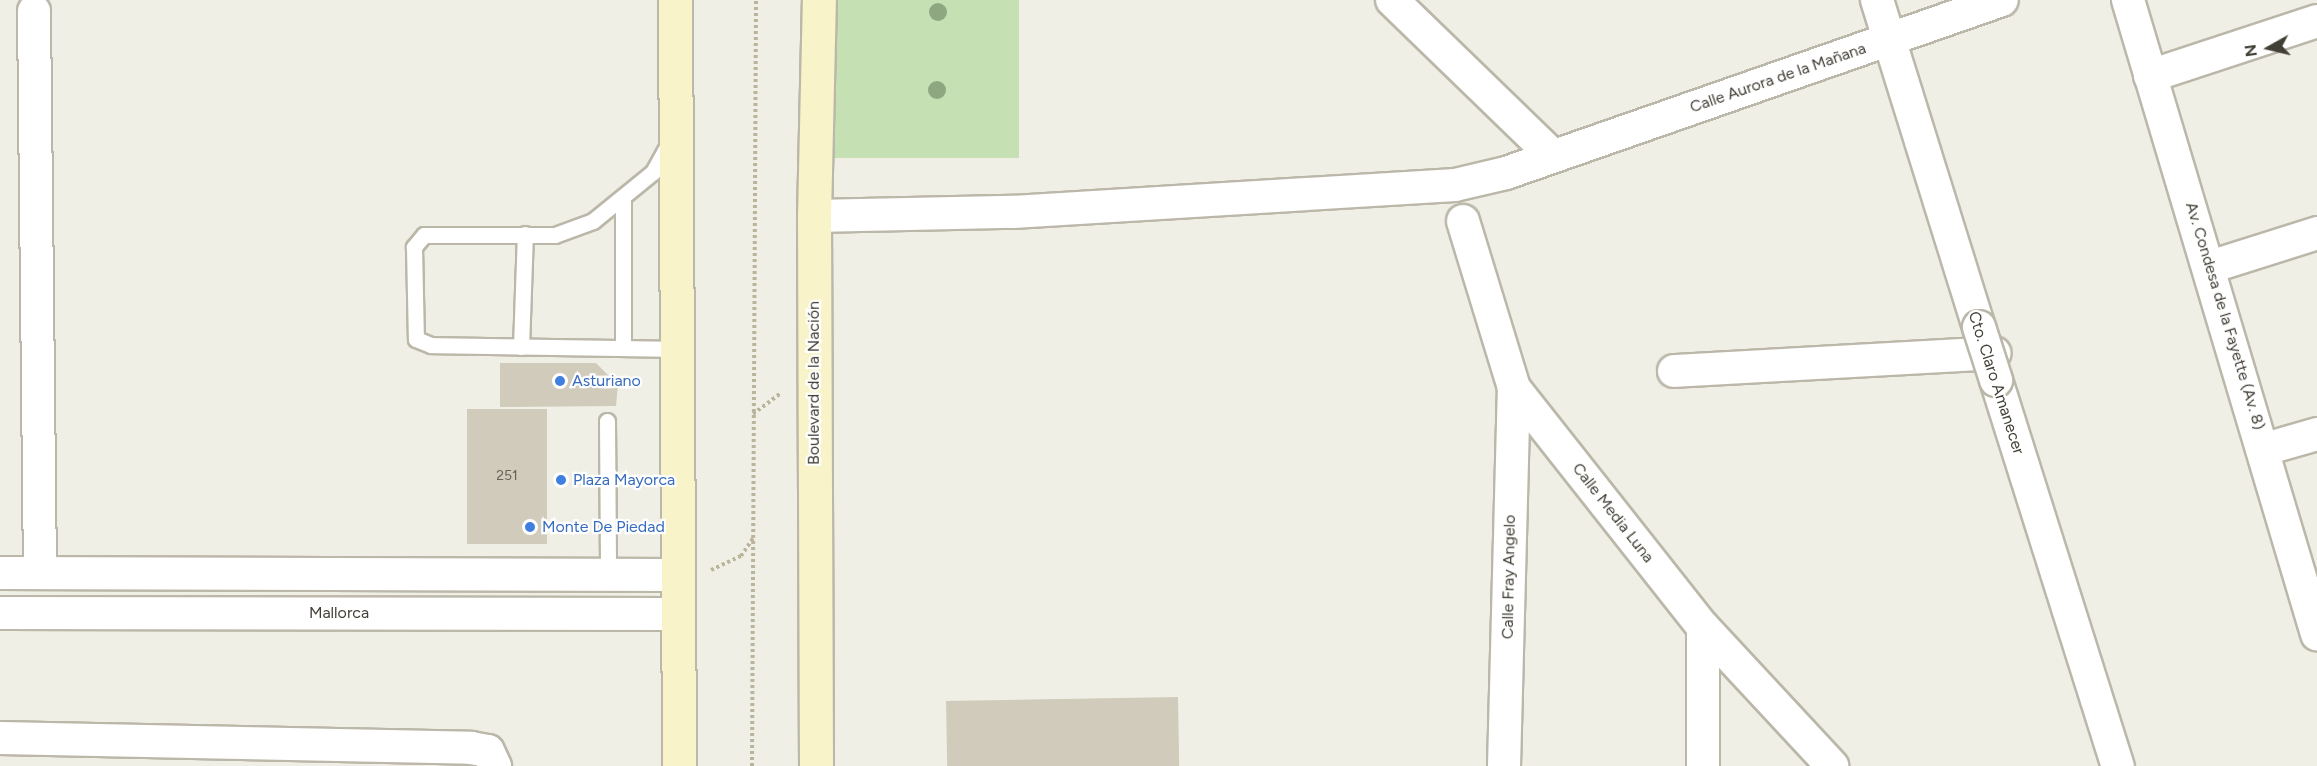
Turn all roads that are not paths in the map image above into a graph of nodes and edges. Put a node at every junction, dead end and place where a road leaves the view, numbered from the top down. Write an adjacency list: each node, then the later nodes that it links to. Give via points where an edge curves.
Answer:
1 (675, 0): 11 (main road)
2 (819, 0): 14 (main road, Boulevard de la Nación)
3 (1392, 0): 12 (street)
4 (1877, 0): 9 (street, Cto. Claro Amanecer)
5 (2002, 0): 9 (street, Calle Aurora de la Mañana)
6 (2128, 0): 10 (street, Av. Condesa de la Fayette (Av. 8))
7 (34, 11): 29 (street)
8 (2317, 21): 10 (street)
9 (1888, 40): 12 (street, Calle Aurora de la Mañana); 22 (street, Cto. Claro Amanecer)
10 (2150, 76): 18 (street, Av. Condesa de la Fayette (Av. 8))
11 (675, 132): 13 (lane, via 653,172); 21 (main road)
12 (1553, 156): 14 (street, Calle Aurora de la Mañana, via 1455,185 1013,212)
13 (623, 201): 17 (lane, via 594,221 555,235); 20 (lane)
14 (814, 216): 41 (main road, Boulevard de la Nación)
15 (1463, 221): 24 (street, Calle Media Luna)
16 (2317, 233): 18 (street)
17 (525, 234): 19 (lane); 19 (lane, via 444,232 424,235 414,247 416,339 431,345)
18 (2210, 267): 27 (street, Av. Condesa de la Fayette (Av. 8))
19 (521, 347): 20 (lane)
20 (623, 348): 21 (lane)
21 (675, 349): 32 (main road)
22 (1989, 354): 23 (street); 45 (street, Cto. Claro Amanecer)
23 (1674, 371)
24 (1514, 388): 36 (street, Calle Media Luna); 42 (street, Calle Fray Angelo)
25 (607, 421): 31 (lane)
26 (2317, 434): 27 (street)
27 (2265, 449): 37 (street, Av. Condesa de la Fayette (Av. 8))
28 (0, 573): 29 (street)
29 (40, 573): 30 (street)
30 (324, 574): 31 (street); 34 (street)
31 (608, 575): 32 (street)
32 (675, 575): 35 (main road)
33 (0, 613): 34 (street, Mallorca)
34 (323, 613): 35 (street, Mallorca)
35 (677, 614): 40 (main road)
36 (1703, 627): 43 (street); 44 (street, Calle Media Luna)
37 (2317, 634)
38 (0, 738): 39 (street, via 471,748 488,752)
39 (495, 766)
40 (679, 766)
41 (816, 766)
42 (1504, 766)
43 (1703, 766)
44 (1832, 766)
45 (2118, 766)

